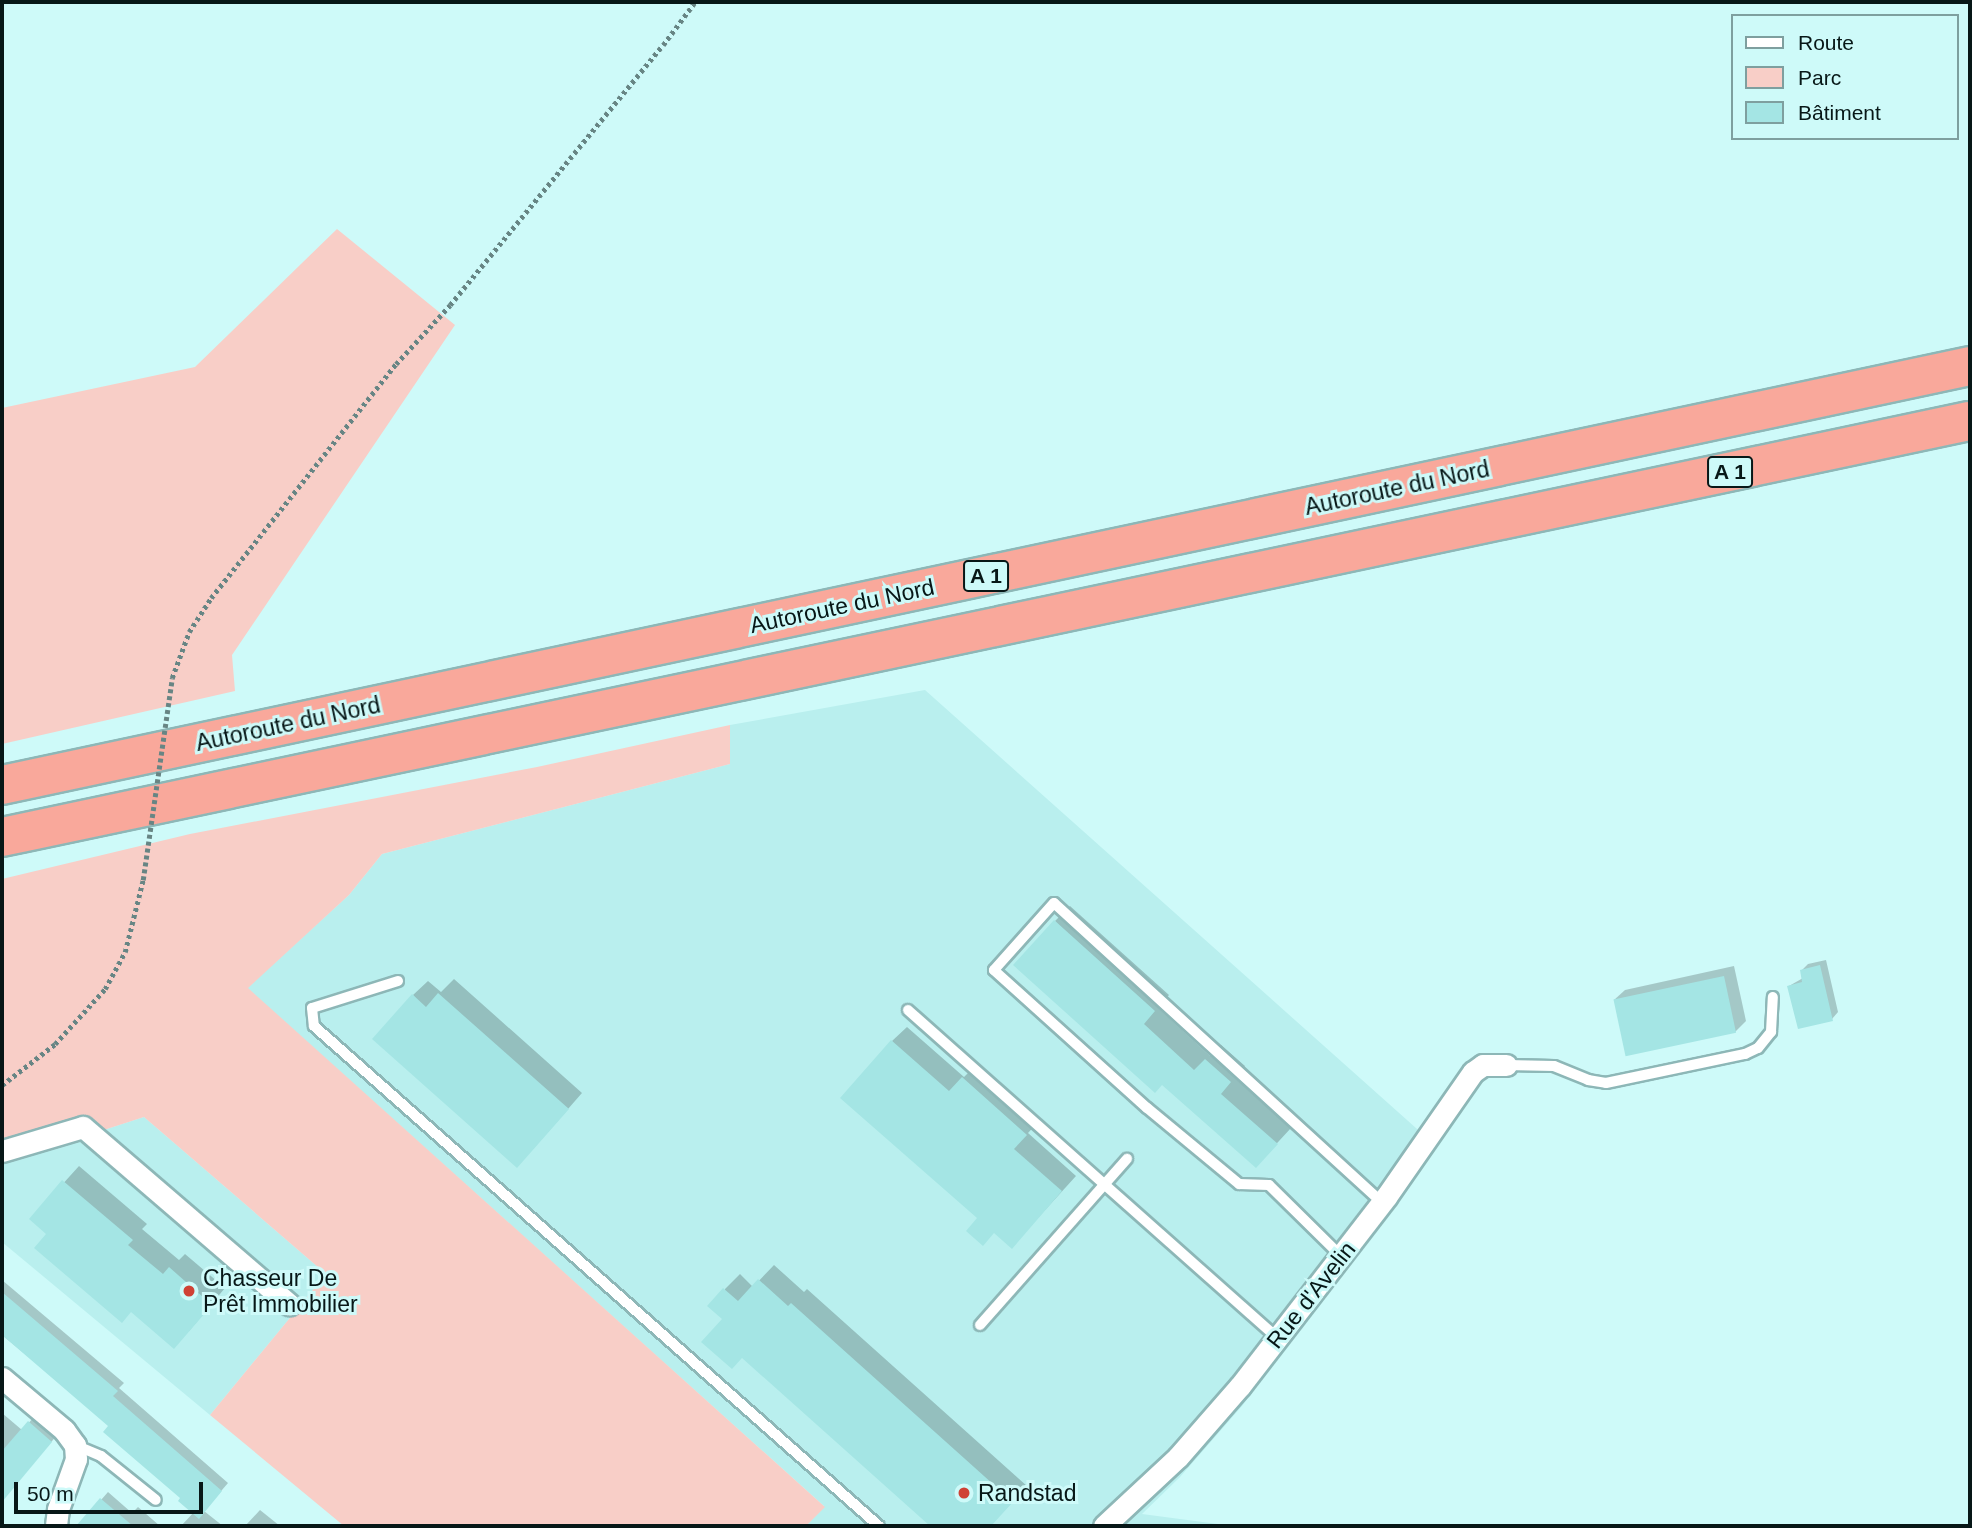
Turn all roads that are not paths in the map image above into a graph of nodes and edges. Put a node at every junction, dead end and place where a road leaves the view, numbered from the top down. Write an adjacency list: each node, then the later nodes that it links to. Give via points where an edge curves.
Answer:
1 (1970, 366): 3 (highway, Autoroute du Nord / A 1)
2 (1970, 421): 4 (highway, A 1)
3 (2, 785)
4 (2, 837)
5 (398, 982): 21 (lane, via 312,1008 314,1026)
6 (1773, 997): 8 (lane, via 1771,1032 1758,1048 1745,1054 1606,1083 1554,1066)
7 (908, 1010): 11 (lane)
8 (1506, 1065): 12 (street, Rue d'Avelin, via 1483,1065 1473,1072)
9 (2, 1151): 14 (street, via 83,1127)
10 (1127, 1159): 11 (lane)
11 (1104, 1184): 15 (lane); 16 (lane)
12 (1382, 1203): 13 (street, Rue d'Avelin); 13 (lane, via 1054,903 994,970 1239,1184 1269,1185)
13 (1341, 1256): 16 (street, Rue d'Avelin)
14 (289, 1304)
15 (980, 1325)
16 (1278, 1338): 22 (street, Rue d'Avelin, via 1197,1437)
17 (2, 1378): 18 (street, via 64,1430)
18 (75, 1446): 19 (lane, via 101,1455); 20 (street, via 75,1464)
19 (156, 1500)
20 (56, 1526)
21 (879, 1526)
22 (1104, 1526)

